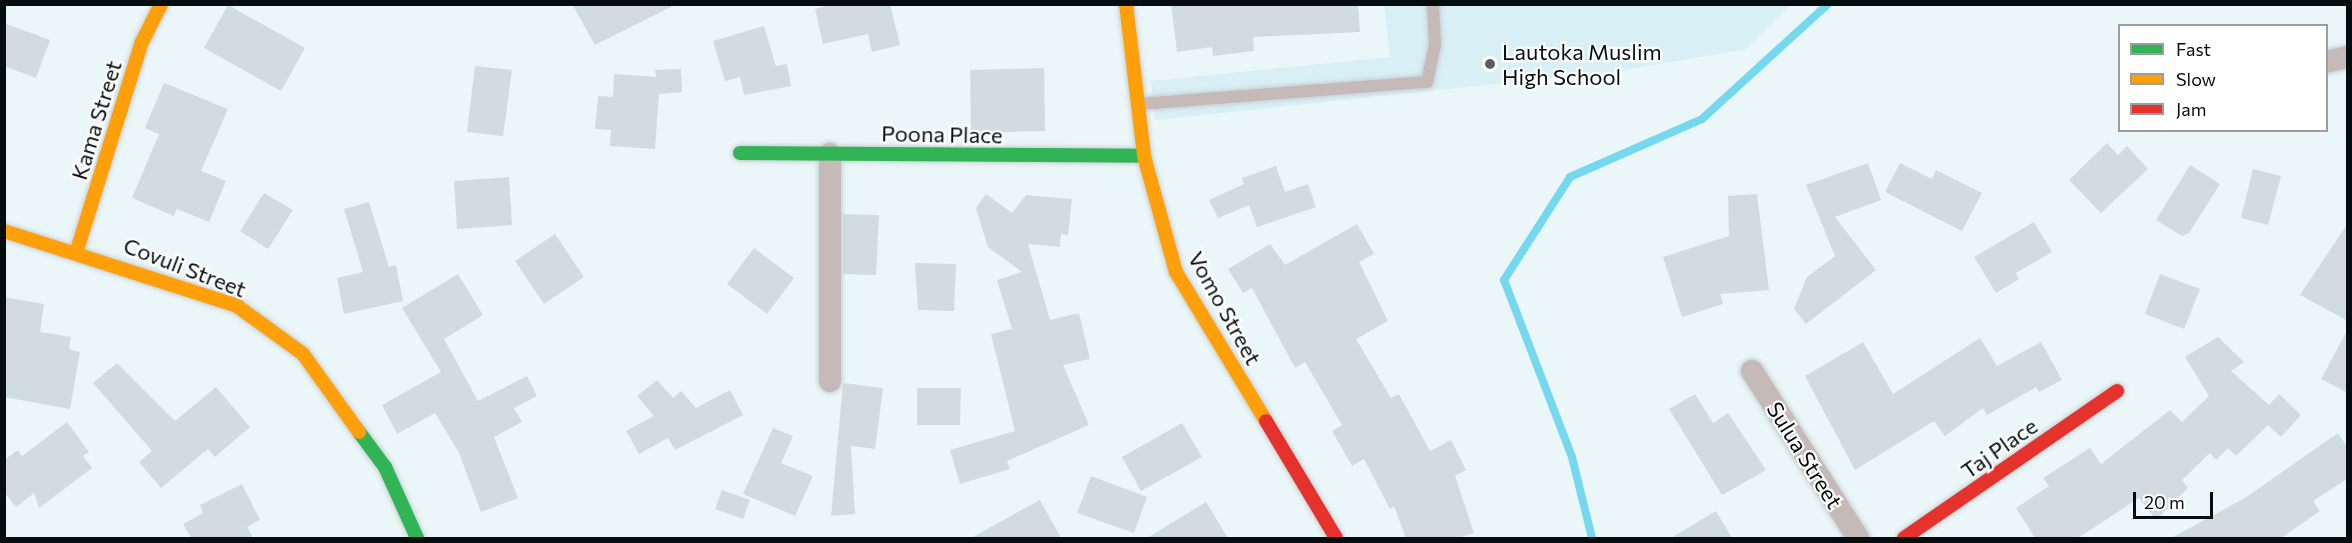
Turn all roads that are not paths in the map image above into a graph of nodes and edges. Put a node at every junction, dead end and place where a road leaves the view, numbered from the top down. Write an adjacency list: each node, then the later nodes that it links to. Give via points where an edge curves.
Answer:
1 (161, 4): 11 (street, Kama Street, via 141,44)
2 (1126, 4): 6 (street, Vomo Street)
3 (1434, 4): 6 (lane, via 1435,44 1427,82)
4 (2348, 57): 5 (street)
5 (2328, 62)
6 (1138, 104): 9 (street, Vomo Street)
7 (740, 153): 8 (street, Poona Place)
8 (830, 154): 9 (street, Poona Place); 13 (street)
9 (1144, 156): 16 (street, Vomo Street, via 1176,272)
10 (4, 231): 11 (street, Covuli Street)
11 (77, 250): 15 (street, Covuli Street, via 237,306 303,354 385,467)
12 (1752, 371): 17 (street, Sulua Street)
13 (830, 381)
14 (2117, 391): 18 (street, Taj Place)
15 (417, 538)
16 (1336, 538)
17 (1858, 538)
18 (1904, 538)

